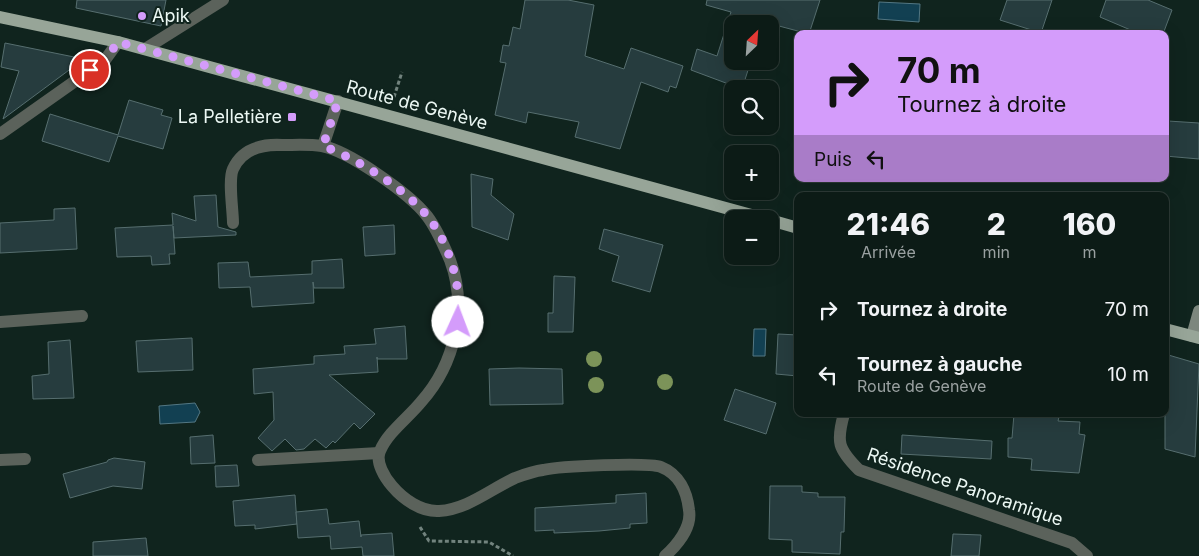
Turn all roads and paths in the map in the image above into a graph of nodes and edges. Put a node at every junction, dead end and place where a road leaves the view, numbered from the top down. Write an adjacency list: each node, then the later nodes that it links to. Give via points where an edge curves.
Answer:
1 (223, 0): 4 (street)
2 (0, 17): 3 (main road, Route de Genève)
3 (118, 42): 4 (main road, Route de Genève); 8 (street, via 105,60)
4 (145, 49): 7 (main road, Route de Genève)
5 (402, 72): 6 (path)
6 (394, 97)
7 (338, 101): 9 (street); 10 (main road, Route de Genève)
8 (0, 134)
9 (323, 146): 11 (street, via 274,144 252,149 240,158 232,171); 20 (street, via 359,164 406,195 428,217 451,262 458,287 459,310 448,360 423,401 392,433)
10 (733, 210)
11 (233, 223)
12 (779, 223): 13 (main road)
13 (794, 227)
14 (1199, 312): 18 (street)
15 (82, 316): 16 (street)
16 (0, 322)
17 (1169, 330): 18 (main road)
18 (1195, 337)
19 (843, 417): 27 (street, Résidence Panoramique, via 839,446 858,470 1072,543)
20 (379, 452): 23 (street); 24 (street, via 379,464 392,486)
21 (25, 459): 22 (street)
22 (0, 460)
23 (258, 460)
24 (414, 505): 25 (path, via 419,525 429,540 489,542); 26 (street, via 436,512 459,507 515,478 544,469 660,467 676,477 687,494 690,515 684,534)
25 (513, 556)
26 (665, 556)
27 (1088, 556)

